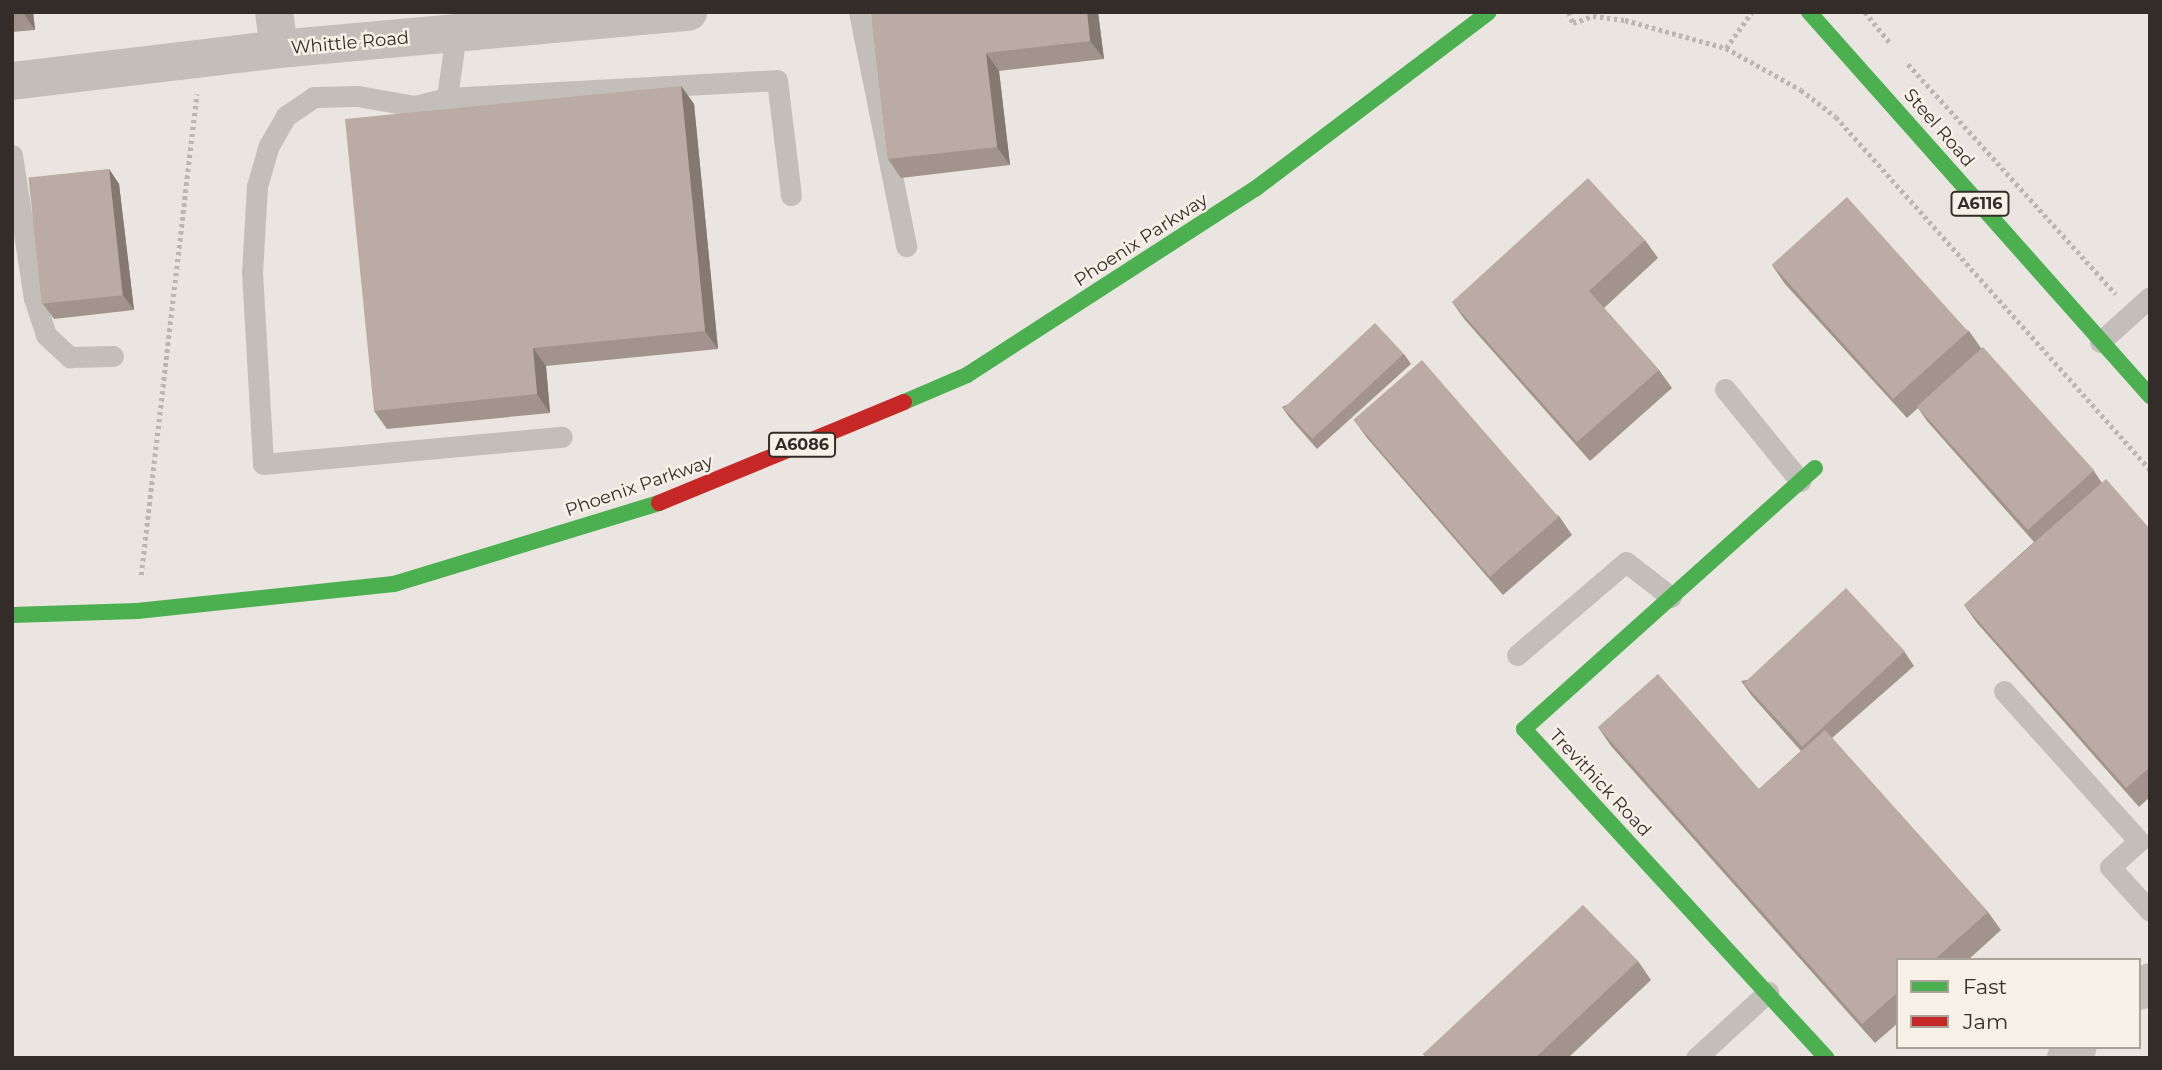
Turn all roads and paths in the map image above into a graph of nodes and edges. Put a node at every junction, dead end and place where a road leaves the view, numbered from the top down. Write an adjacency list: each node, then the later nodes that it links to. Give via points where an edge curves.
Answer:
1 (688, 12): 8 (street, Whittle Road)
2 (859, 12): 16 (lane)
3 (1489, 12): 27 (main road, Phoenix Parkway / A6086, via 1255,189 967,375 682,496 394,584)
4 (1569, 12): 10 (path, via 1573,23 1593,16 1625,20)
5 (1752, 12): 10 (path)
6 (1809, 12): 19 (main road, Steel Road / A6116)
7 (1865, 12): 18 (path)
8 (446, 27): 9 (street, Whittle Road); 13 (lane)
9 (276, 31): 11 (street, Whittle Road)
10 (1726, 48): 24 (path, via 1789,83 1836,117)
11 (201, 58): 12 (street, Whittle Road); 27 (path)
12 (12, 81)
13 (447, 98): 15 (lane, via 777,80); 23 (lane, via 415,106 357,96 314,97 286,116 269,145 257,186 252,272 263,464)
14 (12, 155): 20 (lane, via 34,298 46,335 70,357)
15 (791, 195)
16 (906, 246)
17 (2150, 297): 18 (lane)
18 (2132, 313): 19 (lane)
19 (2100, 342): 22 (main road, Steel Road / A6116)
20 (113, 356)
21 (1725, 389): 25 (lane)
22 (2150, 396)
23 (562, 436)
24 (2150, 469)
25 (1807, 474): 26 (main road, Trevithick Road)
26 (1671, 597): 29 (lane, via 1626,562); 32 (main road, Trevithick Road, via 1524,729)
27 (137, 611): 28 (main road, Phoenix Parkway / A6086)
28 (12, 615)
29 (1517, 655)
30 (2004, 691): 31 (lane, via 2139,841 2110,867)
31 (2150, 911)
32 (1768, 992): 33 (lane); 34 (main road, Trevithick Road)
33 (1696, 1058)
34 (1827, 1058)

